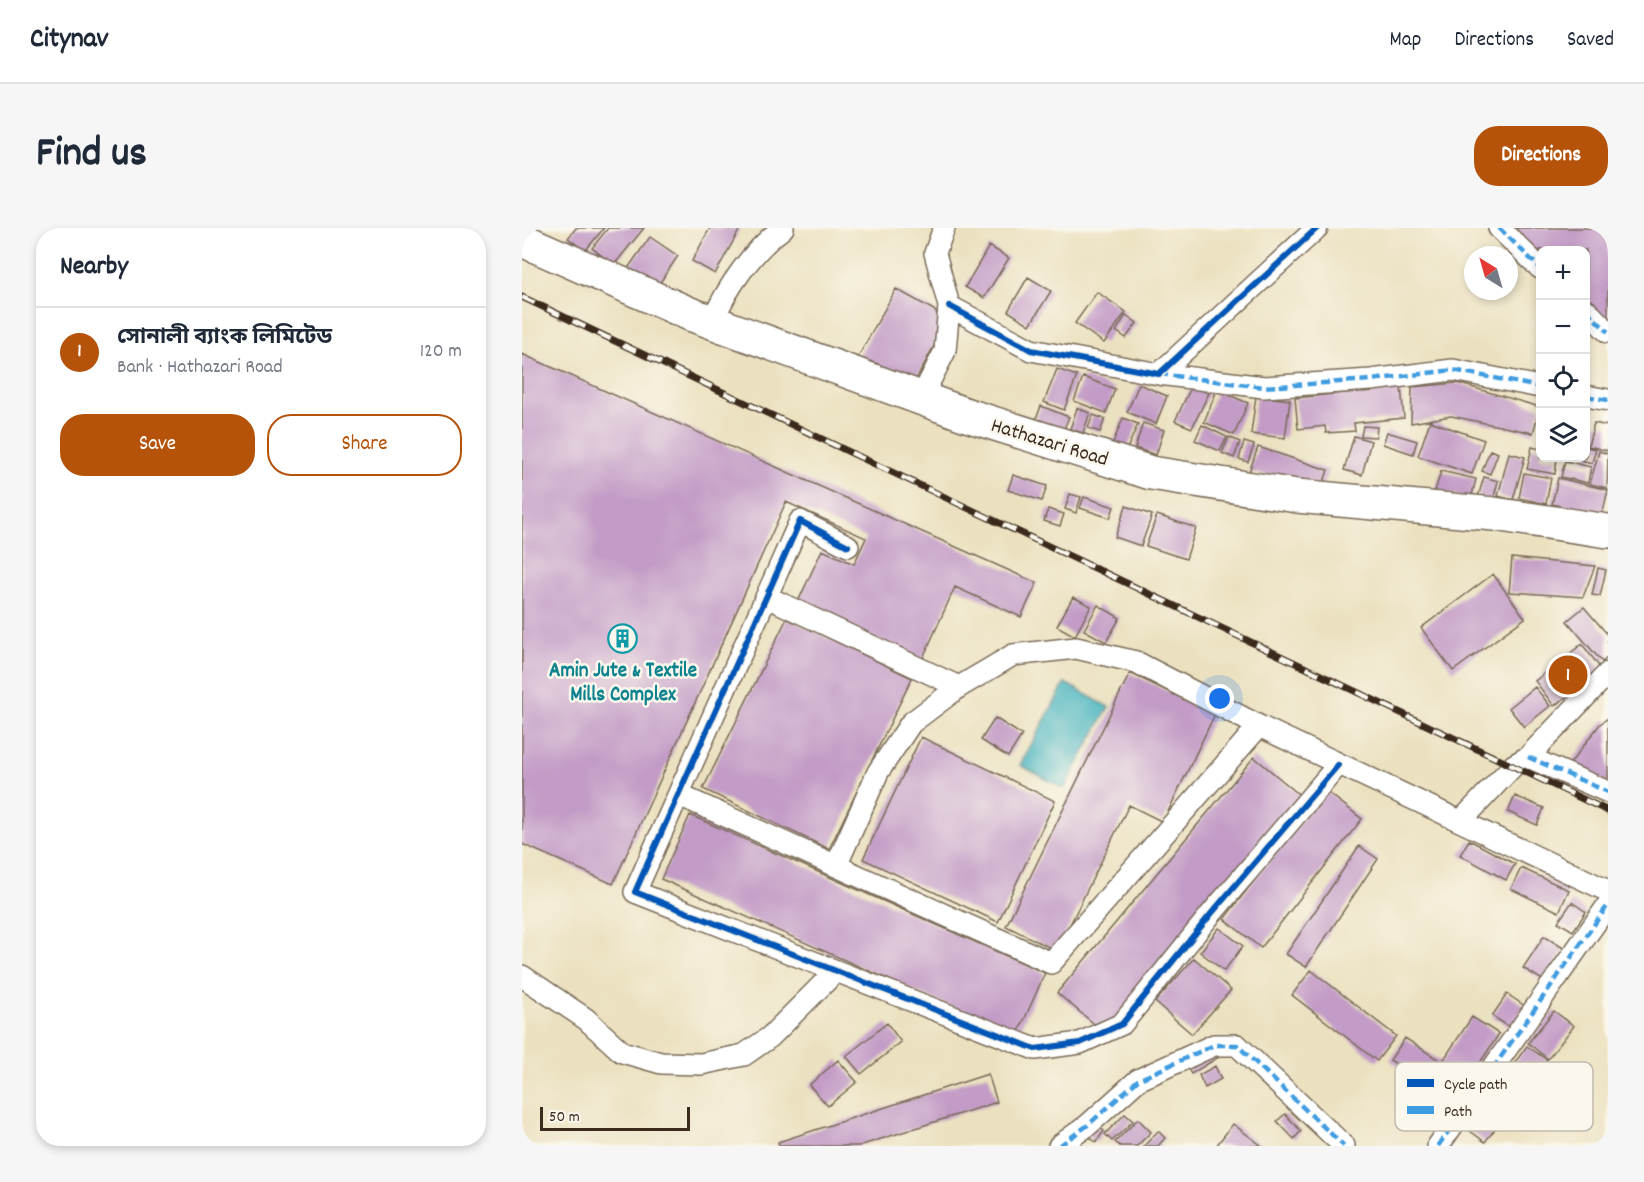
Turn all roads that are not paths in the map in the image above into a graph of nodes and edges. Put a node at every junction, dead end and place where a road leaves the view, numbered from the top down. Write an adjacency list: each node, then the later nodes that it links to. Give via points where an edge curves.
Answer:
1 (783, 228): 10 (street, via 769,238 745,267)
2 (944, 228): 8 (street, via 935,253)
3 (1317, 228): 12 (street)
4 (1499, 228): 7 (street)
5 (522, 240): 10 (highway, Hathazari Road)
6 (522, 261): 19 (highway, Hathazari Road, via 796,375 982,440 1156,492 1306,516)
7 (1536, 263)
8 (949, 306): 12 (street, via 1031,350); 15 (street, via 945,351)
9 (1590, 314): 11 (street)
10 (712, 321): 15 (highway, Hathazari Road)
11 (1608, 332)
12 (1159, 374): 13 (street, via 1264,387 1453,370)
13 (1536, 386)
14 (1590, 397): 16 (street)
15 (921, 398): 17 (highway, Hathazari Road, via 1151,473 1298,496 1494,514)
16 (1608, 400)
17 (1608, 531)
18 (848, 546): 20 (street, via 800,521)
19 (1608, 547)
20 (766, 597): 22 (street); 27 (street)
21 (1608, 673): 24 (street)
22 (958, 687): 23 (street, via 1013,655 1076,648 1136,662); 29 (street, via 911,723 878,772)
23 (1259, 726): 25 (street); 29 (street, via 1051,963)
24 (1528, 757): 26 (street); 28 (street, via 1514,765)
25 (1338, 765): 28 (street); 32 (street, via 1122,1024 1080,1043 1035,1048)
26 (1608, 792)
27 (678, 795): 29 (street); 32 (street, via 635,892)
28 (1461, 822): 30 (street)
29 (836, 866)
30 (1608, 891)
31 (1608, 905): 34 (street)
32 (836, 971): 33 (street, via 770,1037 744,1054 701,1064 661,1063 622,1052 586,1019)
33 (522, 976)
34 (1497, 1062)
35 (1449, 1131): 38 (street)
36 (1059, 1146): 37 (street, via 1138,1080 1214,1045 1226,1044 1237,1045)
37 (1344, 1146)
38 (1438, 1146)

